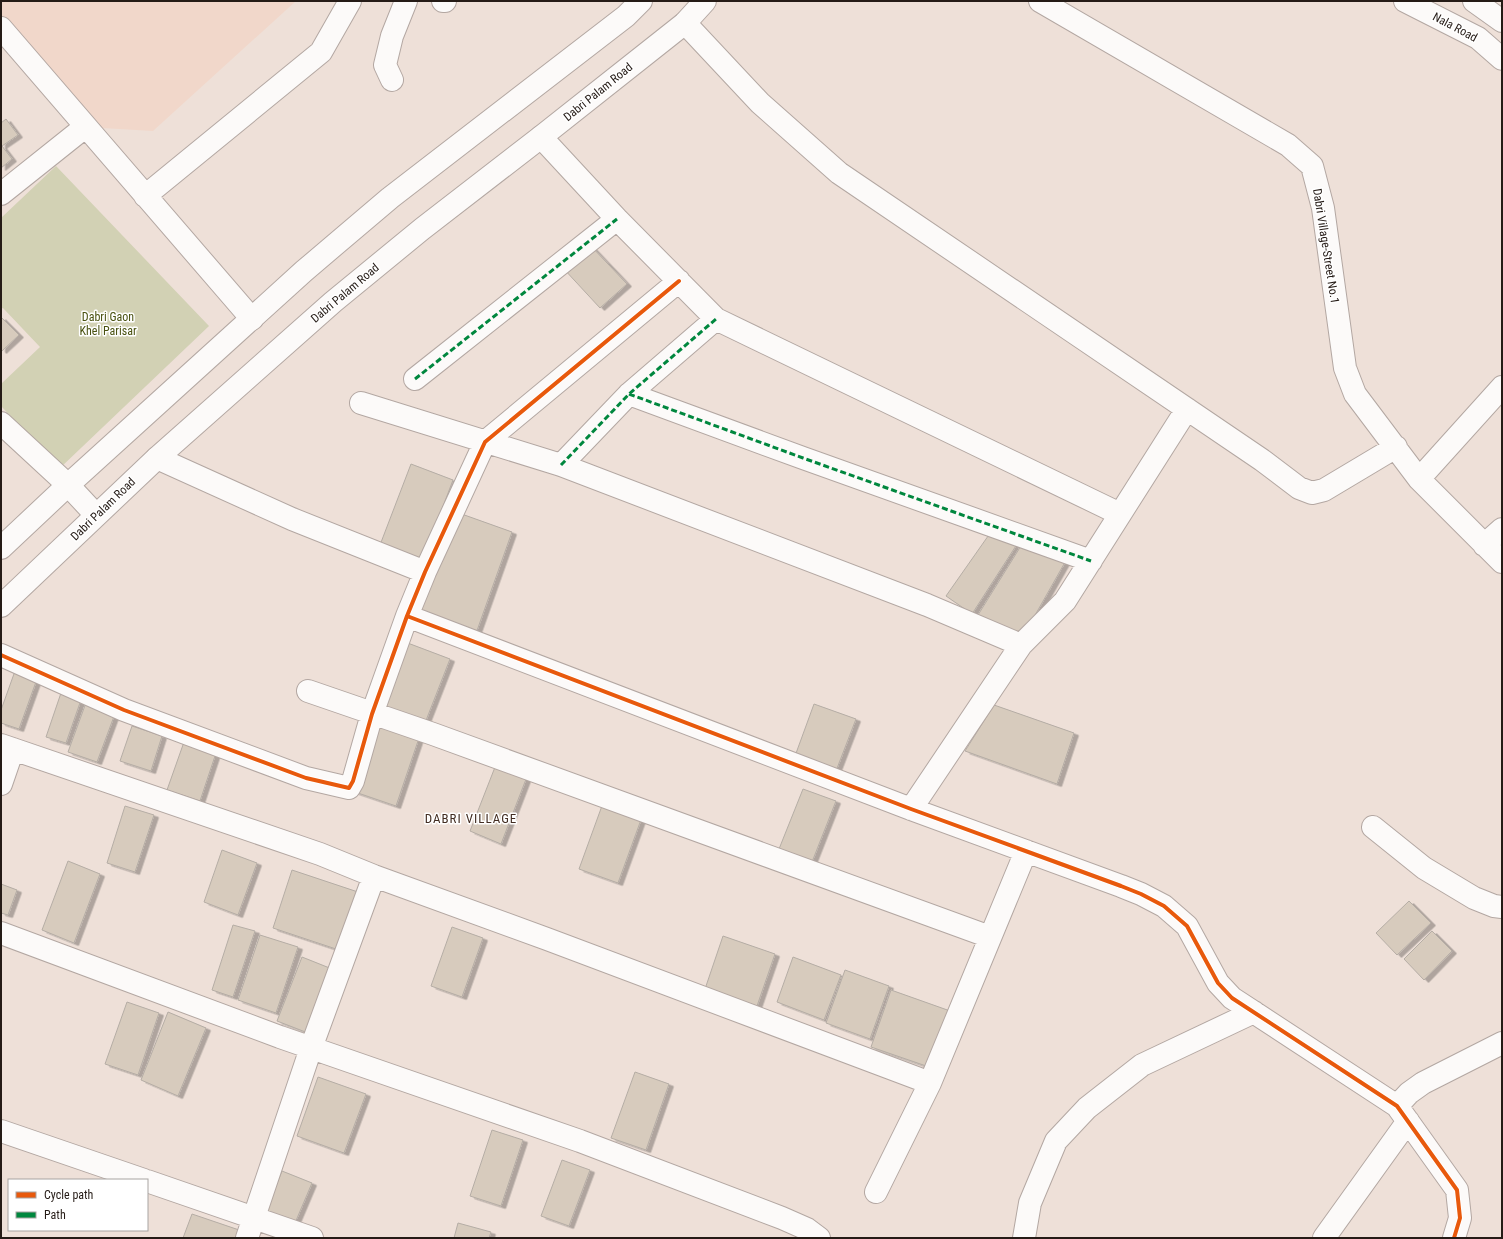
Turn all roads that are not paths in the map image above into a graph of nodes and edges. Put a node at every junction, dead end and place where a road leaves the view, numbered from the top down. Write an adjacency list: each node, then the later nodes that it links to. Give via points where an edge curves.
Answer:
1 (350, 1): 16 (street, via 321,52)
2 (406, 1): 12 (street, via 392,36 385,65)
3 (641, 1): 19 (street, via 626,16 390,198)
4 (706, 1): 9 (street, Dabri Palam Road)
5 (1040, 1): 28 (street, Dabri Village-Street No.1, via 1288,145 1312,166 1323,208 1344,368 1355,394)
6 (1405, 1): 11 (street, Nala Road, via 1478,38)
7 (1474, 1): 8 (street)
8 (1502, 21)
9 (685, 23): 14 (street, Dabri Palam Road); 25 (street, via 760,103 839,173)
10 (1, 28): 13 (street)
11 (1502, 59)
12 (392, 80)
13 (85, 127): 15 (street); 16 (street)
14 (542, 137): 17 (street); 29 (street, Dabri Palam Road, via 422,229 333,302)
15 (1, 194)
16 (145, 196): 19 (street)
17 (617, 219): 18 (street); 21 (street)
18 (679, 281): 20 (street); 27 (street)
19 (252, 319): 32 (street)
20 (716, 319): 23 (street); 33 (street)
21 (415, 379)
22 (1502, 386): 31 (street)
23 (629, 394): 30 (street); 38 (street)
24 (361, 403): 27 (street)
25 (1187, 409): 28 (street, via 1299,488 1312,493 1324,490); 33 (street)
26 (1, 423): 32 (street)
27 (485, 442): 30 (street); 40 (street)
28 (1396, 447): 31 (street, Dabri Village-Street No.1)
29 (157, 458): 34 (street, Dabri Palam Road); 40 (street, via 292,520)
30 (561, 465): 43 (street, via 927,605)
31 (1419, 479): 36 (street, Dabri Village-Street No.1)
32 (68, 485): 34 (street); 37 (street)
33 (1120, 514): 38 (street)
34 (96, 516): 41 (street, Dabri Palam Road)
35 (1502, 529): 36 (street)
36 (1484, 545): 39 (street, Dabri Village-Street No.1)
37 (1, 548)
38 (1092, 561): 43 (street, via 1065,601)
39 (1502, 562)
40 (424, 572): 42 (street)
41 (1, 606)
42 (407, 616): 46 (street); 49 (street)
43 (1021, 645): 49 (street)
44 (1, 655): 46 (street, via 124,710 299,776 344,788 349,788 353,781)
45 (308, 691): 46 (street)
46 (372, 714): 55 (street)
47 (7, 747): 48 (street); 52 (street, via 320,854)
48 (1, 784)
49 (911, 808): 51 (street)
50 (1373, 827): 53 (street, via 1424,868 1474,898)
51 (1026, 851): 55 (street); 56 (street, via 1141,894 1164,906 1187,926 1218,983 1232,998)
52 (374, 876): 58 (street); 59 (street)
53 (1502, 907)
54 (1, 933): 58 (street)
55 (990, 937): 59 (street)
56 (1254, 1012): 60 (street); 69 (street, via 1142,1065 1087,1108 1056,1141 1030,1203)
57 (1502, 1043): 60 (street, via 1422,1083 1409,1093)
58 (310, 1048): 65 (street); 68 (street, via 580,1141 782,1218)
59 (930, 1084): 64 (street)
60 (1402, 1114): 70 (street); 71 (street, via 1457,1190 1460,1218)
61 (1, 1131): 62 (street)
62 (141, 1179)
63 (148, 1181): 65 (street)
64 (876, 1192)
65 (254, 1218): 66 (street); 67 (street)
66 (247, 1238)
67 (312, 1238)
68 (820, 1238)
69 (1024, 1238)
70 (1324, 1238)
71 (1454, 1238)

